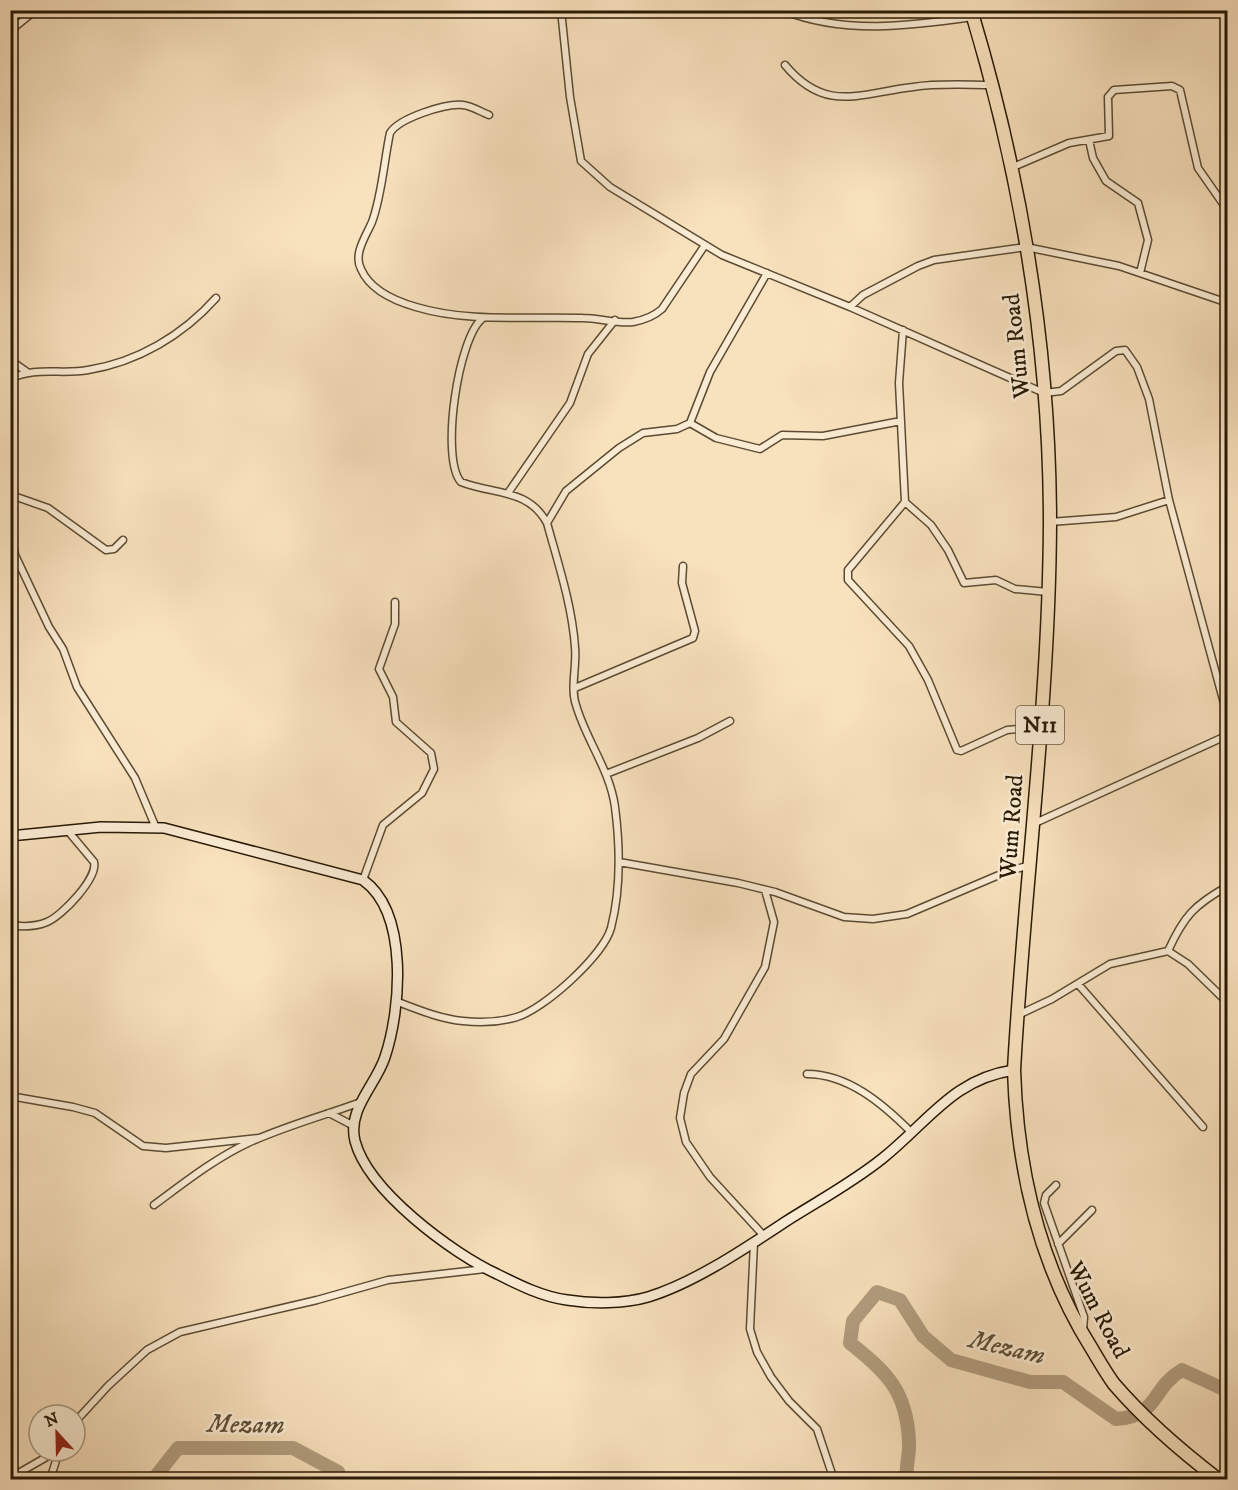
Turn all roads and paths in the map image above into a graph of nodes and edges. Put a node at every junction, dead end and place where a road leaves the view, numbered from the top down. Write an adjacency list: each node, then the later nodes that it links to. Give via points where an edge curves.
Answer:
1 (36, 10): 5 (street)
2 (561, 10): 12 (street, via 581,161 610,187)
3 (782, 10): 4 (street, via 853,27 908,26)
4 (972, 14): 7 (highway, Wum Road / N11)
5 (10, 31)
6 (785, 65): 7 (street, via 807,87 830,96 862,96 936,85)
7 (993, 86): 10 (highway, Wum Road / N11)
8 (489, 115): 19 (street, via 454,105 395,125 358,260 368,280 395,300 417,308)
9 (1089, 140): 10 (street, via 1069,143); 11 (street, via 1106,138 1111,132 1110,93 1177,87 1198,168); 15 (street, via 1093,158 1106,181 1138,203 1148,240)
10 (1011, 168): 13 (highway, Wum Road / N11)
11 (1227, 211)
12 (705, 244): 14 (street); 20 (street, via 655,315 631,322)
13 (1026, 247): 15 (street); 18 (street, via 926,263 885,282); 25 (highway, Wum Road / N11)
14 (767, 273): 18 (street); 27 (street, via 710,372)
15 (1140, 273): 17 (street)
16 (216, 298): 23 (street, via 195,321 163,343 136,355 88,370)
17 (1227, 303)
18 (850, 307): 21 (street)
19 (483, 318): 20 (street); 30 (street, via 468,339 459,376 453,466 461,482)
20 (615, 320): 28 (street, via 588,354 573,397)
21 (903, 330): 25 (street); 26 (street)
22 (10, 360): 23 (street)
23 (27, 372): 24 (street)
24 (10, 379)
25 (1044, 393): 33 (street, via 1061,391 1116,351 1125,350 1137,367 1149,399); 35 (highway, Wum Road / N11)
26 (901, 421): 27 (street, via 823,436 782,435 762,449 716,438); 34 (street)
27 (690, 423): 36 (street, via 677,429 643,433 619,448 566,491)
28 (517, 483): 30 (street); 32 (street)
29 (10, 485): 31 (street)
30 (508, 493): 32 (street)
31 (11, 495): 37 (street, via 48,508 106,550 114,549); 48 (street, via 15,555 63,649 77,687 135,778)
32 (516, 495): 36 (street, via 531,503)
33 (1169, 500): 35 (street, via 1116,517); 42 (street)
34 (905, 502): 39 (street, via 931,525 964,583 996,580 1015,589); 44 (street, via 848,570 848,580 909,646 928,680 957,750 1007,730)
35 (1050, 522): 39 (highway, Wum Road / N11)
36 (547, 523): 41 (street, via 572,618)
37 (123, 540)
38 (683, 566): 41 (street, via 682,583 695,631 693,638)
39 (1048, 592): 44 (highway, Wum Road / N11)
40 (395, 602): 53 (street, via 392,636 379,669 393,697 396,722 431,753 434,769 422,793 383,825)
41 (575, 688): 46 (street, via 575,704)
42 (1227, 718)
43 (730, 721): 46 (street, via 699,738)
44 (1040, 727): 47 (highway, Wum Road / N11)
45 (1227, 735): 47 (street)
46 (606, 774): 51 (street, via 615,805)
47 (1033, 825): 52 (highway, Wum Road / N11)
48 (156, 828): 49 (street); 53 (street)
49 (68, 831): 50 (street); 56 (street, via 94,862 89,880 59,916 35,925)
50 (10, 836)
51 (619, 862): 55 (street); 60 (street, via 610,931 592,958 548,999 519,1016 497,1021 463,1021)
52 (1030, 865): 55 (street, via 907,914 890,917 844,917); 62 (highway, Wum Road / N11)
53 (363, 880): 60 (street, via 383,900 392,930)
54 (1227, 886): 57 (street, via 1187,914)
55 (765, 890): 75 (street, via 774,922 765,967 724,1039 691,1074 680,1118 686,1142 710,1178)
56 (10, 925)
57 (1168, 951): 58 (street, via 1110,964); 59 (street)
58 (1078, 984): 62 (street); 69 (street)
59 (1225, 996): 61 (street)
60 (398, 1002): 66 (street, via 384,1058)
61 (1227, 1002)
62 (1017, 1016): 63 (highway, Wum Road / N11)
63 (1014, 1070): 70 (street, via 957,1090); 79 (highway, Wum Road / N11, via 1016,1122 1031,1206 1060,1289)
64 (807, 1074): 70 (street, via 824,1074 865,1093)
65 (10, 1096): 71 (street, via 95,1113 137,1143 154,1148)
66 (362, 1102): 67 (street); 68 (street)
67 (329, 1113): 68 (street); 71 (street)
68 (354, 1126): 78 (street, via 355,1141 380,1186 414,1218)
69 (1203, 1127)
70 (911, 1132): 75 (street, via 846,1185)
71 (259, 1138): 73 (street, via 197,1173)
72 (1056, 1185): 77 (street, via 1046,1194 1044,1203)
73 (154, 1205)
74 (1092, 1210): 77 (street)
75 (764, 1236): 76 (street)
76 (754, 1242): 78 (street, via 685,1281 648,1297 629,1300 566,1300 525,1288); 85 (street, via 750,1329 753,1341 771,1377 817,1429)
77 (1058, 1244): 79 (street, via 1084,1317)
78 (486, 1269): 80 (street, via 388,1280 180,1332 147,1350)
79 (1083, 1334): 86 (highway, Wum Road / N11, via 1113,1382 1142,1414)
80 (87, 1409)
81 (37, 1463): 83 (street)
82 (55, 1463): 84 (street)
83 (10, 1478)
84 (50, 1479)
85 (834, 1479)
86 (1219, 1479)

